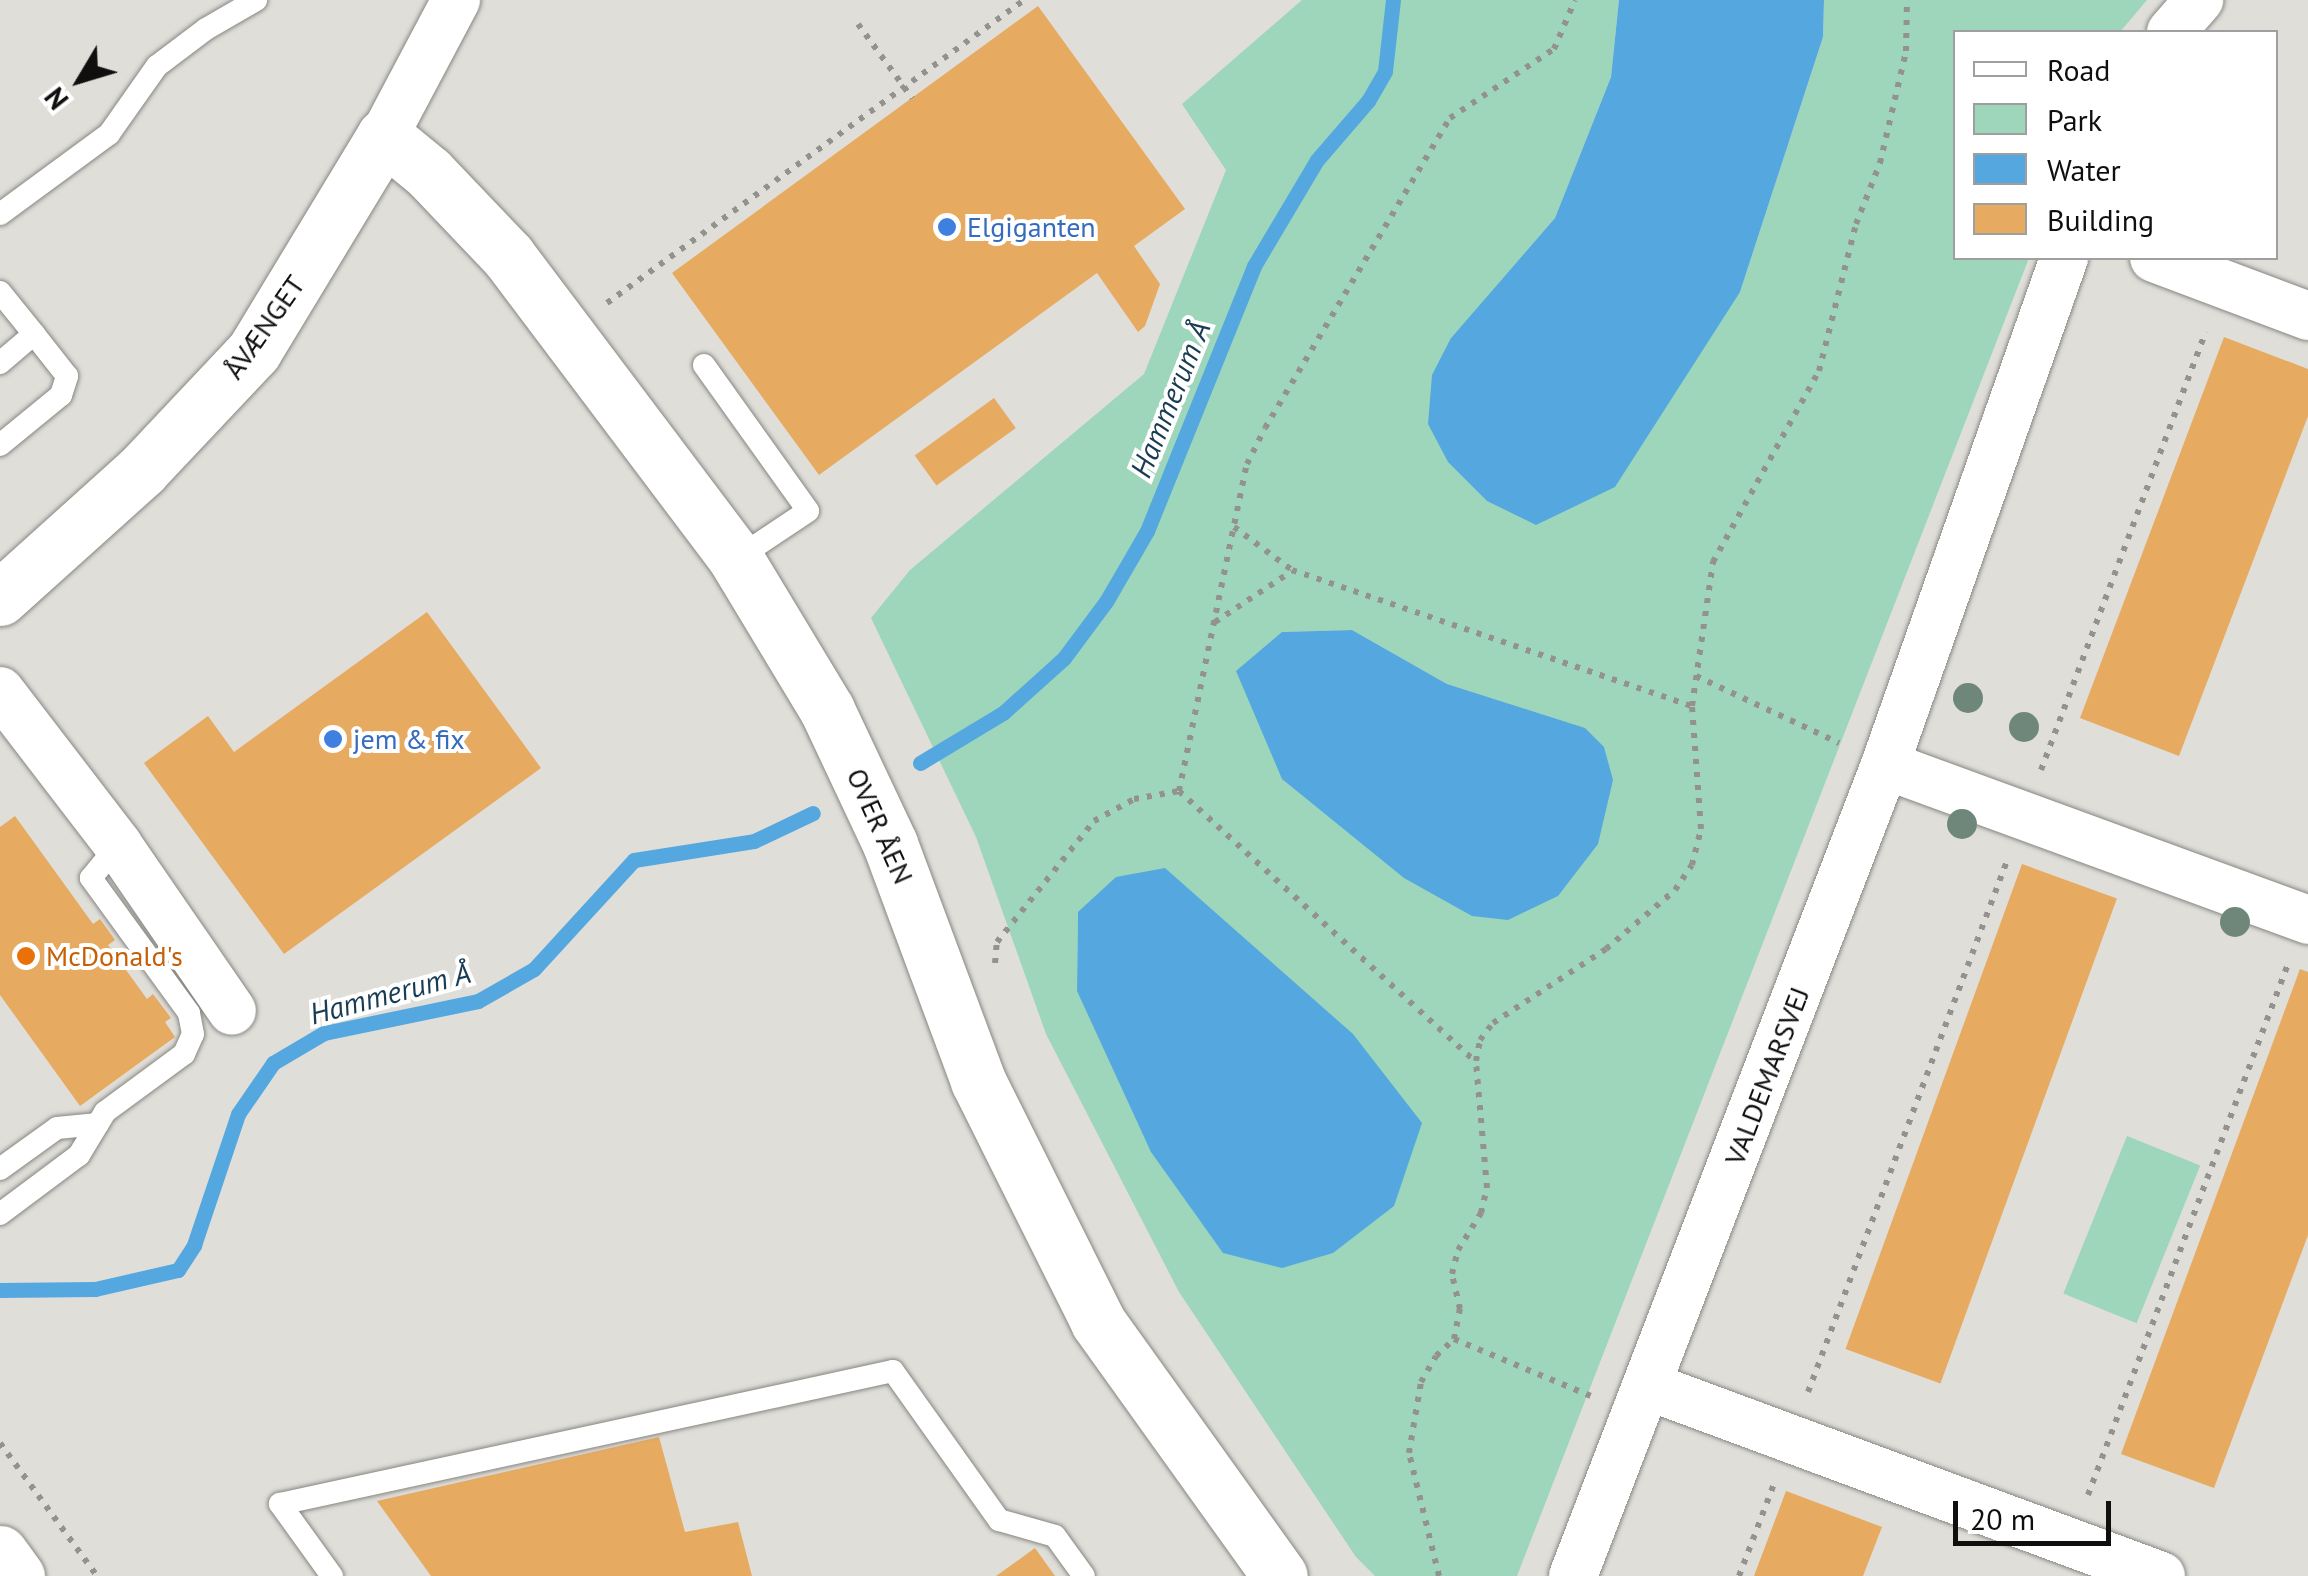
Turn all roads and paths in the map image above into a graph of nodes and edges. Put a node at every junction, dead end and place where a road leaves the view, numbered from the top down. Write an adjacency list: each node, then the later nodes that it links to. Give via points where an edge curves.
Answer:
1 (256, 0): 12 (lane, via 157,66 109,134)
2 (456, 0): 11 (street, ÅVÆNGET)
3 (1024, 0): 9 (path)
4 (1576, 0): 23 (path, via 1554,49 1450,118 1265,428 1247,464)
5 (1907, 0): 28 (path, via 1906,50 1884,144 1819,371 1713,562)
6 (2198, 0): 8 (street)
7 (858, 24): 9 (path)
8 (2173, 30)
9 (904, 87): 10 (path); 18 (path)
10 (912, 98)
11 (384, 136): 18 (street, OVER ÅEN, via 508,256); 26 (street, ÅVÆNGET, via 254,351 142,470)
12 (0, 214)
13 (2063, 260): 31 (street, VALDEMARSVEJ)
14 (2159, 260): 15 (street)
15 (2224, 284): 17 (street); 33 (path)
16 (0, 292): 19 (lane)
17 (2308, 316)
18 (566, 333): 24 (street, OVER ÅEN)
19 (34, 334): 20 (lane); 22 (lane, via 67,376 60,396)
20 (0, 363)
21 (704, 365): 24 (lane, via 808,512)
22 (0, 445)
23 (1234, 527): 25 (path); 27 (path)
24 (736, 559): 52 (street, OVER ÅEN, via 827,710 875,810 978,1081 1098,1322)
25 (1292, 570): 27 (path); 30 (path)
26 (0, 598)
27 (1214, 622): 32 (path)
28 (1696, 676): 30 (path); 31 (path)
29 (0, 691): 34 (street)
30 (1692, 706): 38 (path, via 1700,829 1692,865 1675,890 1606,950 1493,1023)
31 (1885, 765): 33 (street); 43 (street, VALDEMARSVEJ)
32 (1179, 791): 36 (path, via 1134,799 1094,821 997,942); 38 (path)
33 (2024, 816): 35 (street); 44 (path)
34 (118, 845): 37 (street); 39 (lane, via 91,878 189,1013 193,1034 184,1054)
35 (2306, 919): 46 (path)
36 (993, 978)
37 (232, 1010)
38 (1476, 1061): 42 (path, via 1487,1188 1452,1274 1460,1309)
39 (98, 1124): 40 (lane, via 57,1128); 41 (lane, via 79,1155)
40 (0, 1169)
41 (0, 1214)
42 (1454, 1340): 43 (path); 53 (path, via 1422,1382 1408,1453)
43 (1642, 1400): 44 (street); 54 (street, VALDEMARSVEJ)
44 (1790, 1439): 46 (street); 55 (path)
45 (0, 1443): 49 (path)
46 (2071, 1542): 56 (street)
47 (0, 1553): 48 (street)
48 (17, 1576)
49 (97, 1576)
50 (332, 1576): 51 (lane, via 280,1504 892,1371 999,1520 1055,1536)
51 (1084, 1576)
52 (1280, 1576)
53 (1438, 1576)
54 (1573, 1576)
55 (1739, 1576)
56 (2161, 1576)

